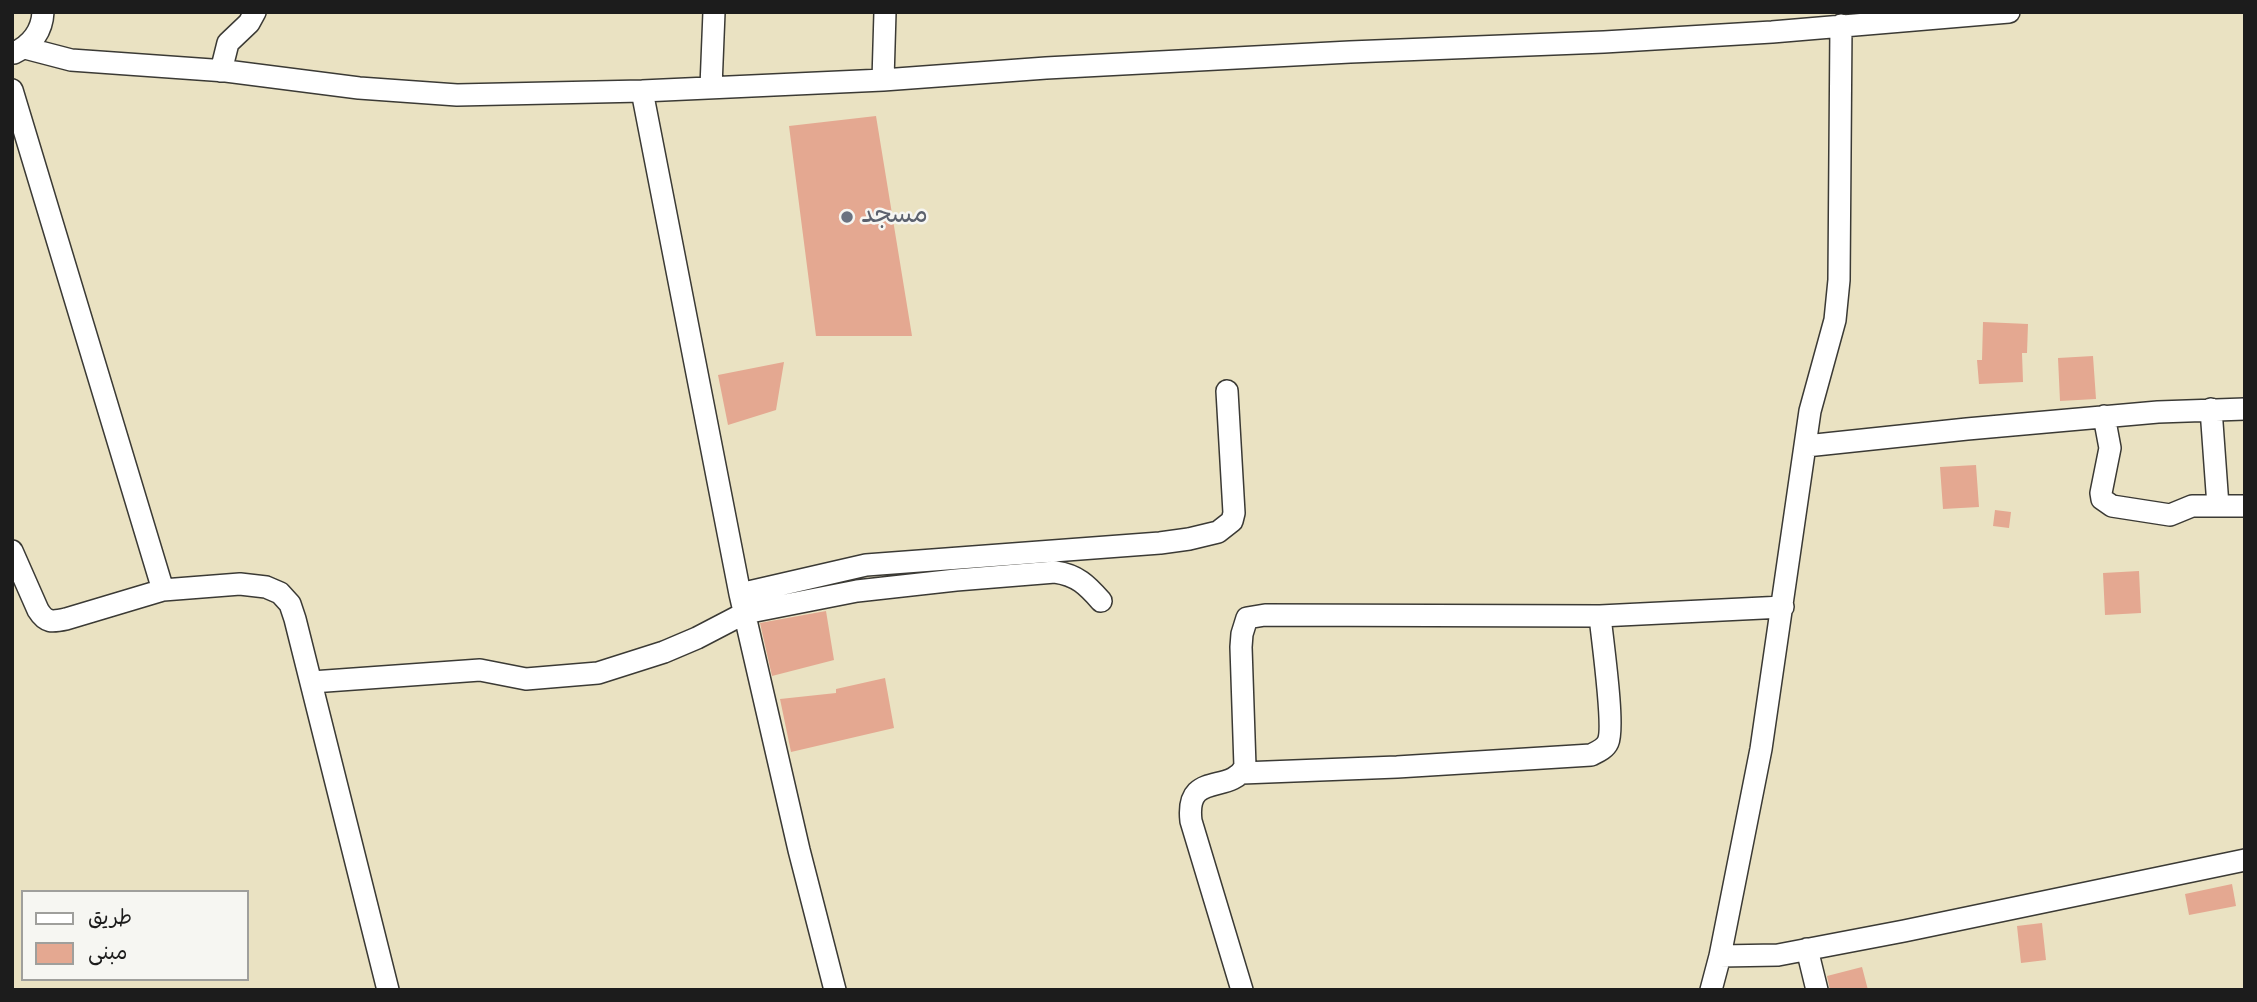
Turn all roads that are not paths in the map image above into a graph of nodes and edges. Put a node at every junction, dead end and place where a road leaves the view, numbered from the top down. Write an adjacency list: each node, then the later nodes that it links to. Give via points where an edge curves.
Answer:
1 (43, 12): 8 (street, via 37,35)
2 (256, 12): 9 (street, via 228,43)
3 (714, 12): 11 (street)
4 (885, 12): 10 (street)
5 (2009, 12): 7 (street)
6 (1773, 22): 7 (street); 10 (street, via 1604,43 1350,52)
7 (1842, 25): 18 (street, via 1839,280 1835,320 1810,411)
8 (19, 51): 9 (street, via 71,60)
9 (221, 71): 13 (street, via 457,95)
10 (883, 80): 11 (street)
11 (711, 87): 13 (street)
12 (12, 90): 22 (street)
13 (642, 91): 24 (street)
14 (1227, 391): 24 (street, via 1234,513 1232,521 1218,532 1160,543 866,565)
15 (2211, 409): 16 (street); 17 (street); 19 (street)
16 (2245, 409)
17 (2104, 416): 18 (street); 19 (street, via 2110,448 2101,494 2106,503 2170,515 2192,506)
18 (1806, 446): 25 (street)
19 (2218, 506): 20 (street)
20 (2245, 506)
21 (12, 551): 22 (street, via 38,610 50,622)
22 (163, 590): 27 (street, via 240,584 280,593 293,611)
23 (1101, 601): 24 (street, via 1079,579 1055,572)
24 (742, 603): 27 (street, via 664,652 598,673 526,679 480,670); 33 (street)
25 (1783, 607): 26 (street); 31 (street, via 1761,749)
26 (1600, 616): 28 (street, via 1610,732 1603,749 1591,755); 28 (street, via 1252,616 1244,622 1242,634)
27 (312, 682): 32 (street)
28 (1242, 773): 34 (street, via 1196,792 1190,811)
29 (2245, 860): 30 (street)
30 (1807, 950): 31 (street); 36 (street)
31 (1720, 956): 35 (street)
32 (388, 990)
33 (835, 990)
34 (1242, 990)
35 (1711, 990)
36 (1817, 990)

